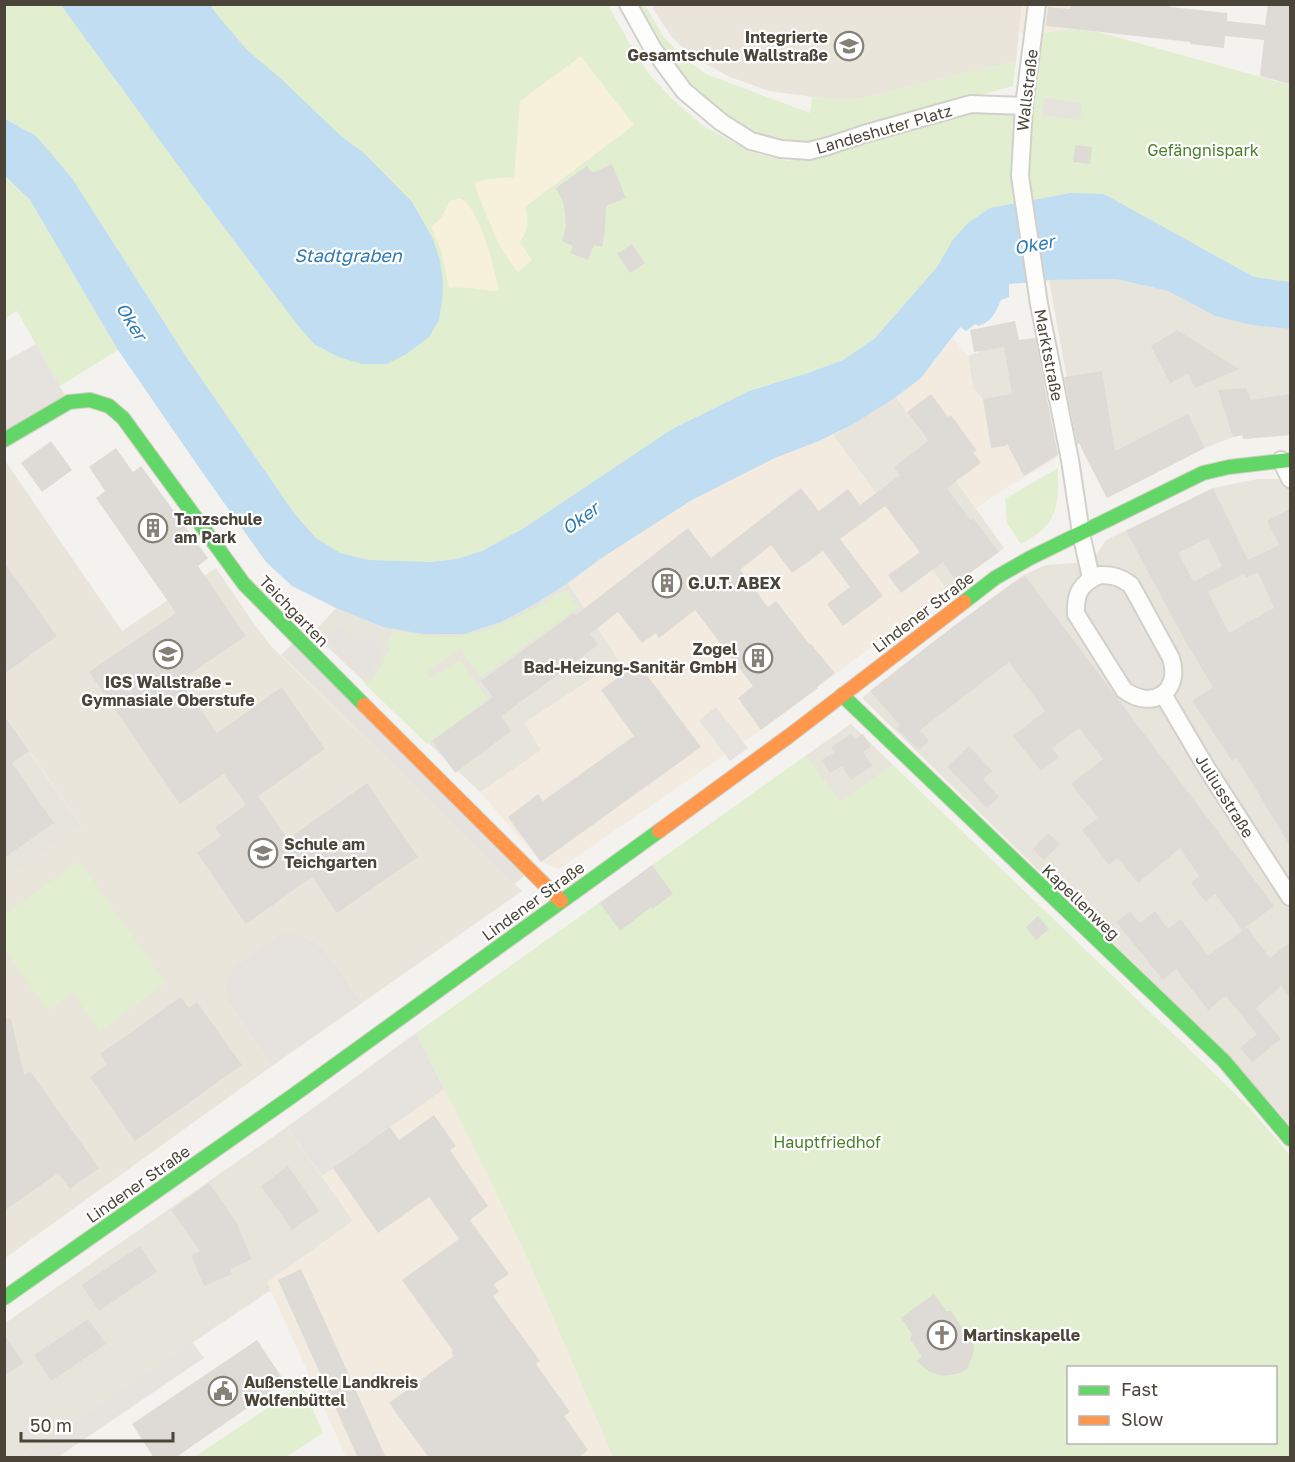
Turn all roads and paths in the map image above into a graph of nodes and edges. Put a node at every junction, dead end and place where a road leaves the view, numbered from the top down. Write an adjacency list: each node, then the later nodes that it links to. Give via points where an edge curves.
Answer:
1 (628, 4): 3 (street, Landeshuter Platz, via 653,49 684,91 751,141 781,149 809,151 971,105)
2 (1037, 4): 3 (street, Wallstraße)
3 (1024, 106): 4 (street, Wallstraße)
4 (1020, 176): 8 (street, Marktstraße)
5 (4, 440): 13 (main road, Teichgarten, via 69,402 90,400 109,406 123,418 244,584)
6 (1286, 460): 7 (street); 8 (main road, Lindener Straße, via 1203,473)
7 (1290, 479)
8 (1081, 533): 9 (street, Marktstraße); 10 (main road, Lindener Straße, via 995,578)
9 (1091, 579): 11 (street, via 1113,575 1131,585 1174,667 1170,687); 11 (street, via 1077,594 1076,614 1125,691 1144,700)
10 (842, 694): 13 (main road, Lindener Straße); 14 (main road, Kapellenweg, via 1224,1061)
11 (1163, 694): 12 (street, Juliusstraße)
12 (1290, 897)
13 (561, 901): 15 (main road, Lindener Straße)
14 (1290, 1139)
15 (4, 1298)

